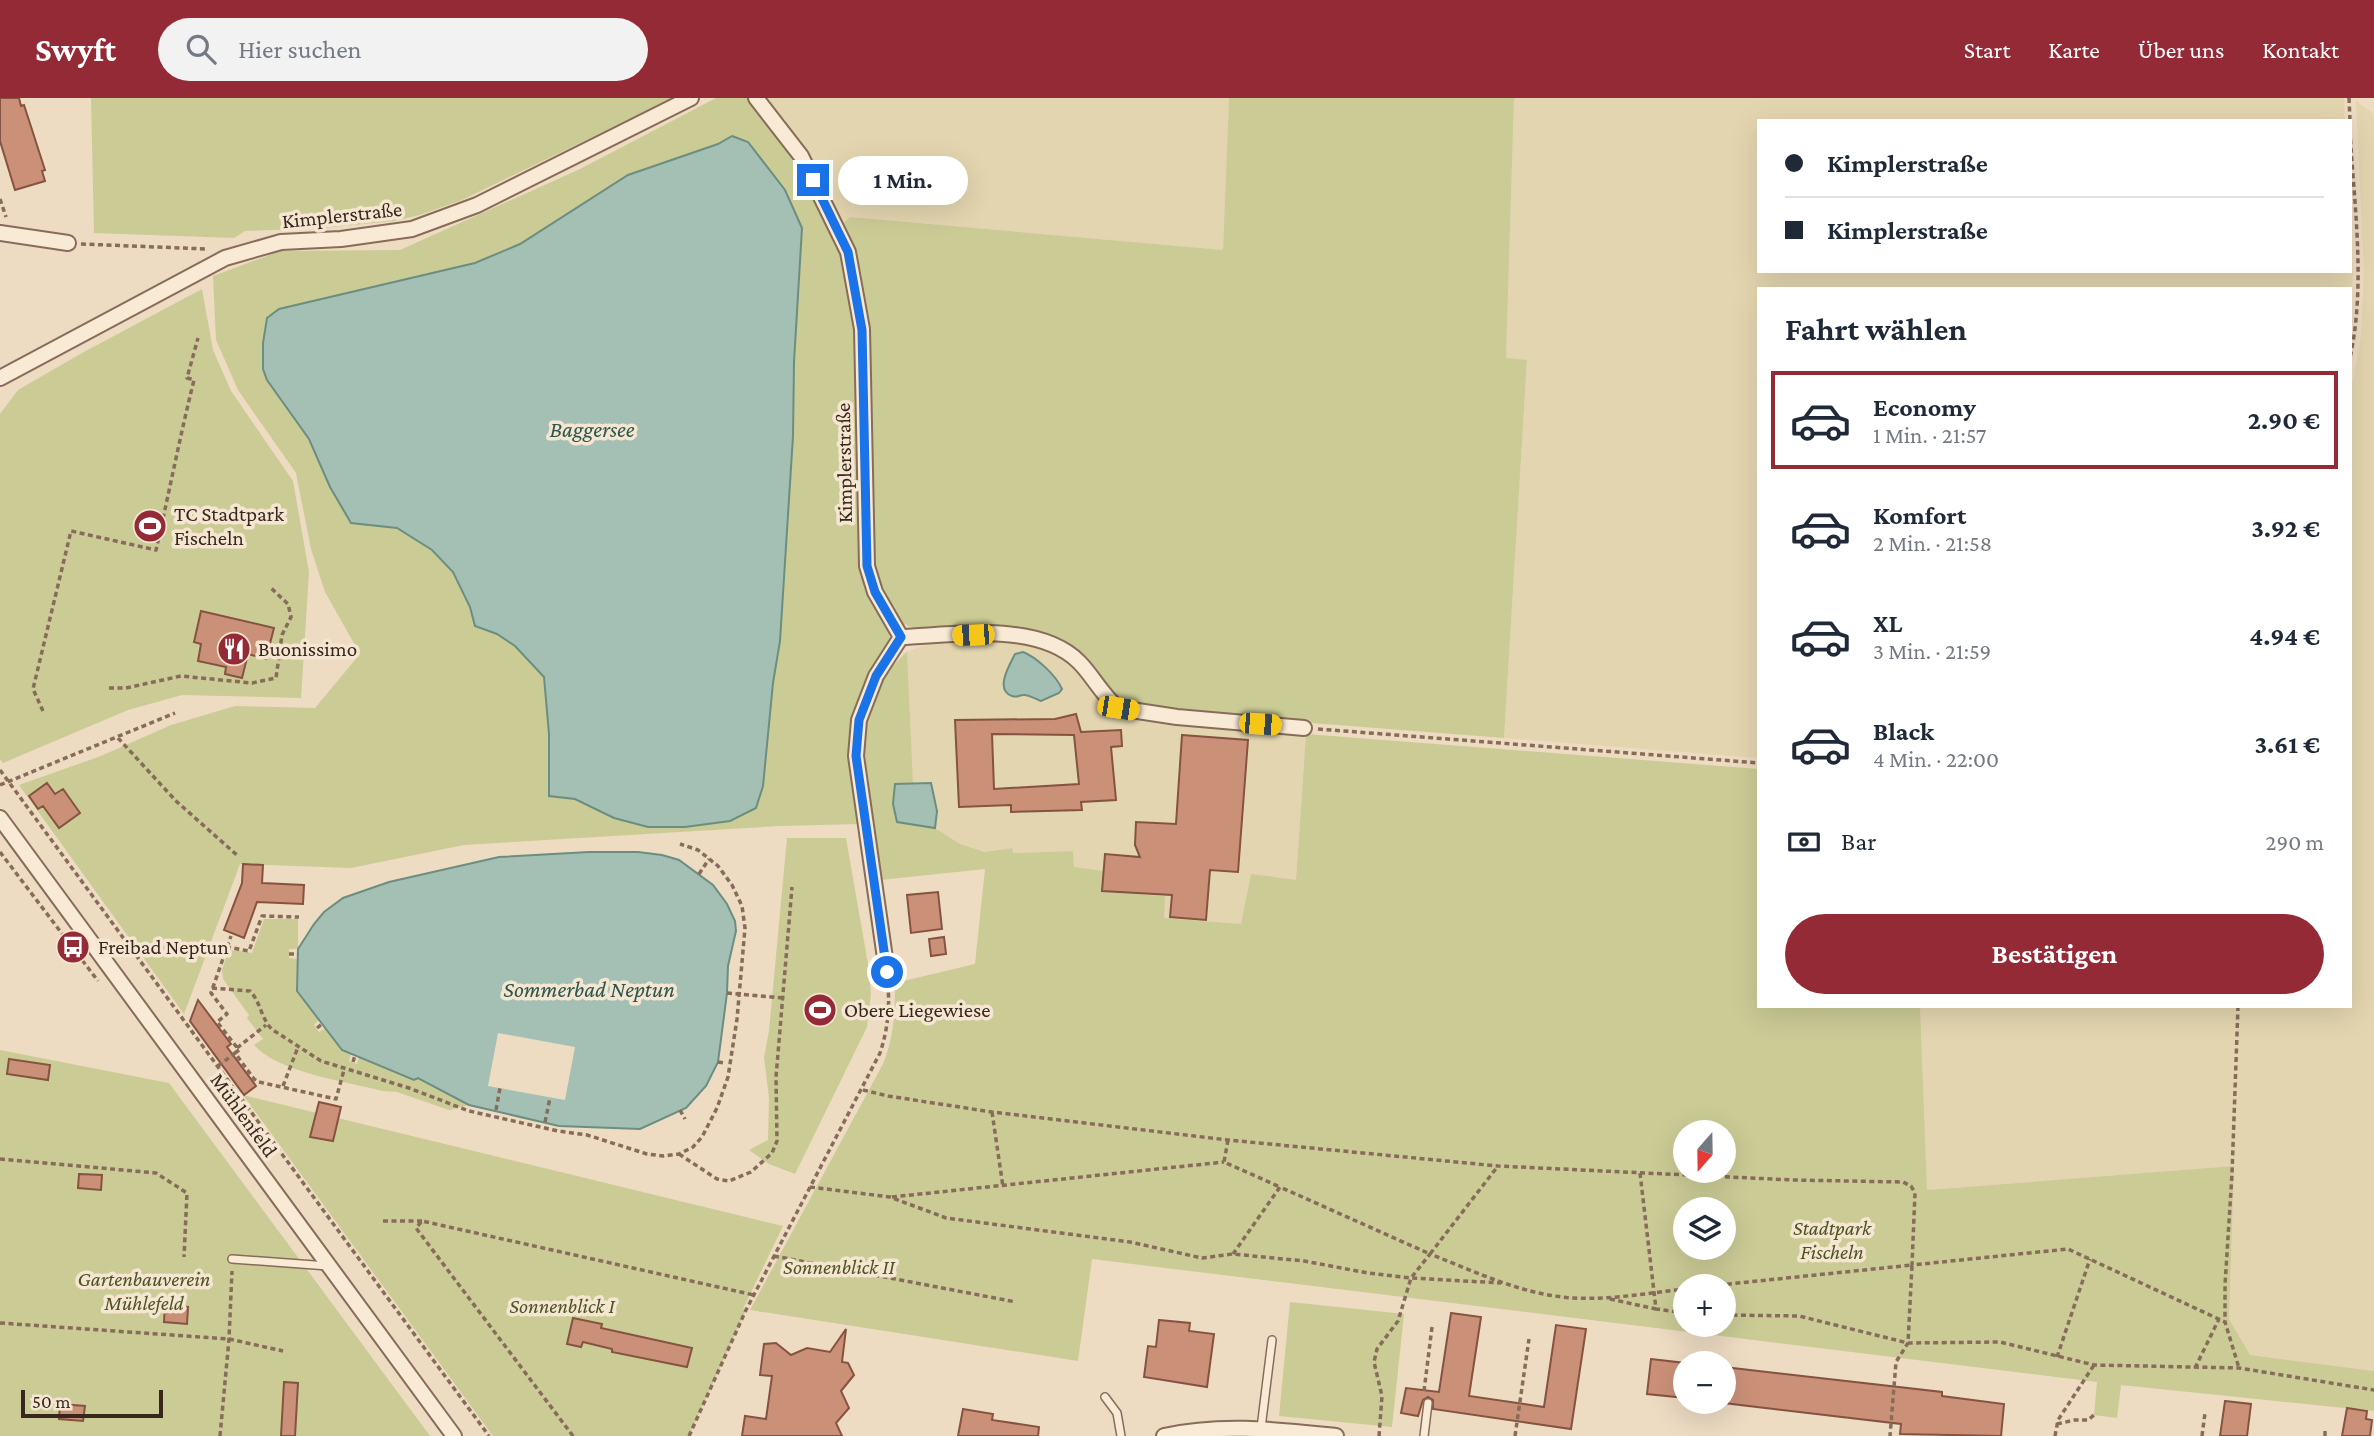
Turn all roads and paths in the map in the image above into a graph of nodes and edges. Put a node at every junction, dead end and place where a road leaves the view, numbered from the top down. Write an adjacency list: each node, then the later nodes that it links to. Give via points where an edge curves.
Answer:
1 (691, 98): 11 (street, Kimplerstraße, via 477,205 412,229 281,242 225,258)
2 (756, 98): 13 (street, Kimplerstraße, via 801,156 848,252 862,330 867,566 875,592)
3 (2348, 98): 4 (path)
4 (2350, 119)
5 (2352, 171): 10 (path, via 2357,272)
6 (0, 233): 7 (street)
7 (68, 243): 8 (path)
8 (211, 249)
9 (198, 338): 15 (path, via 187,378 194,380 156,550 71,531 33,689)
10 (2352, 348)
11 (0, 378)
12 (271, 588): 14 (path, via 288,604 290,617 282,635 276,678 252,683 181,676)
13 (901, 637): 17 (street, via 997,634 1032,638 1061,648 1079,662 1118,708); 36 (street, via 876,676 859,720 856,756)
14 (109, 688)
15 (43, 711)
16 (175, 713): 18 (path)
17 (1304, 728): 19 (path)
18 (118, 738): 21 (path); 26 (path, via 176,801)
19 (1757, 763)
20 (0, 770): 21 (path)
21 (8, 782): 22 (path); 51 (path)
22 (0, 785)
23 (0, 818): 81 (street, Mühlenfeld)
24 (680, 844): 27 (path)
25 (0, 852): 35 (path)
26 (238, 856)
27 (709, 859): 28 (path); 39 (path, via 732,885 742,906 745,928)
28 (699, 874)
29 (792, 887): 40 (path)
30 (299, 917): 32 (path, via 262,916 249,951)
31 (231, 936): 32 (path)
32 (227, 947): 37 (path)
33 (289, 954): 34 (path)
34 (298, 954)
35 (79, 958)
36 (887, 972): 55 (path, via 886,1037)
37 (212, 988): 42 (path, via 250,990); 46 (path, via 227,1014 217,1022)
38 (727, 993): 39 (path)
39 (739, 994): 40 (path); 63 (path, via 728,1077 717,1108 702,1137)
40 (783, 998): 63 (path, via 776,1077 777,1141 772,1153 751,1172 729,1181 717,1179)
41 (2238, 1008): 94 (path)
42 (266, 1024): 45 (path); 46 (path)
43 (322, 1024): 44 (path)
44 (317, 1028)
45 (298, 1047): 52 (path); 53 (path)
46 (236, 1051): 51 (path); 53 (path, via 254,1079)
47 (355, 1055): 48 (path)
48 (353, 1062)
49 (718, 1062): 50 (path)
50 (725, 1063)
51 (218, 1066): 115 (path)
52 (344, 1070): 53 (path, via 336,1099); 63 (path, via 469,1111 587,1135 647,1154)
53 (283, 1086)
54 (500, 1088): 57 (path)
55 (863, 1090): 59 (path); 68 (path)
56 (550, 1097): 61 (path)
57 (496, 1110)
58 (680, 1110): 60 (path)
59 (992, 1112): 62 (path); 69 (path)
60 (685, 1119)
61 (545, 1122)
62 (1228, 1140): 65 (path); 66 (path)
63 (679, 1154)
64 (0, 1159): 76 (path, via 156,1172 187,1194)
65 (1224, 1162): 69 (path); 70 (path)
66 (1498, 1166): 67 (path); 75 (path)
67 (1640, 1173): 80 (path, via 1903,1182 1915,1193); 86 (path)
68 (810, 1187): 71 (path); 77 (path)
69 (1003, 1187): 71 (path)
70 (1280, 1188): 74 (path); 75 (path)
71 (890, 1197): 74 (path, via 946,1218 1130,1242 1202,1258)
72 (422, 1221): 73 (path); 87 (path); 116 (path, via 416,1228)
73 (383, 1222)
74 (1233, 1254): 82 (path)
75 (1430, 1254): 82 (path); 83 (path)
76 (184, 1256)
77 (774, 1256): 87 (path); 89 (path)
78 (232, 1259): 81 (lane); 97 (path)
79 (2090, 1259): 80 (path, via 2068,1249); 93 (path); 102 (path)
80 (1912, 1265): 84 (path); 100 (path)
81 (328, 1266): 114 (street, Mühlenfeld)
82 (1411, 1278): 83 (path); 121 (path, via 1398,1321 1377,1349 1374,1362 1382,1396)
83 (1501, 1283): 88 (path, via 1572,1298)
84 (1736, 1283)
85 (1673, 1290): 86 (path)
86 (1653, 1292): 88 (path); 90 (path)
87 (754, 1295): 117 (path)
88 (1602, 1297): 90 (path)
89 (1016, 1302)
90 (1656, 1309): 91 (path)
91 (1673, 1311)
92 (1736, 1315): 100 (path, via 1799,1316)
93 (2219, 1319): 94 (path); 104 (path)
94 (2225, 1322): 105 (path)
95 (0, 1323): 97 (path)
96 (1432, 1327): 108 (path, via 1424,1393)
97 (229, 1339): 101 (path); 113 (path)
98 (1272, 1339): 112 (lane)
99 (1529, 1339): 123 (path)
100 (1908, 1343): 102 (path, via 2000,1342); 124 (path, via 1896,1362)
101 (283, 1351)
102 (2057, 1357): 103 (path)
103 (2094, 1365): 104 (path); 111 (path)
104 (2195, 1368): 105 (path)
105 (2239, 1368): 106 (path)
106 (2374, 1390)
107 (1105, 1397): 118 (lane, via 1117,1413)
108 (1429, 1403): 122 (lane)
109 (2205, 1413): 126 (path)
110 (2094, 1415): 111 (path)
111 (2057, 1424): 125 (path)
112 (1261, 1428): 119 (street, via 1211,1428); 120 (street)
113 (220, 1436)
114 (454, 1436)
115 (489, 1436)
116 (573, 1436)
117 (690, 1436)
118 (1121, 1436)
119 (1164, 1436)
120 (1336, 1436)
121 (1378, 1436)
122 (1424, 1436)
123 (1515, 1436)
124 (1890, 1436)
125 (2055, 1436)
126 (2203, 1436)

